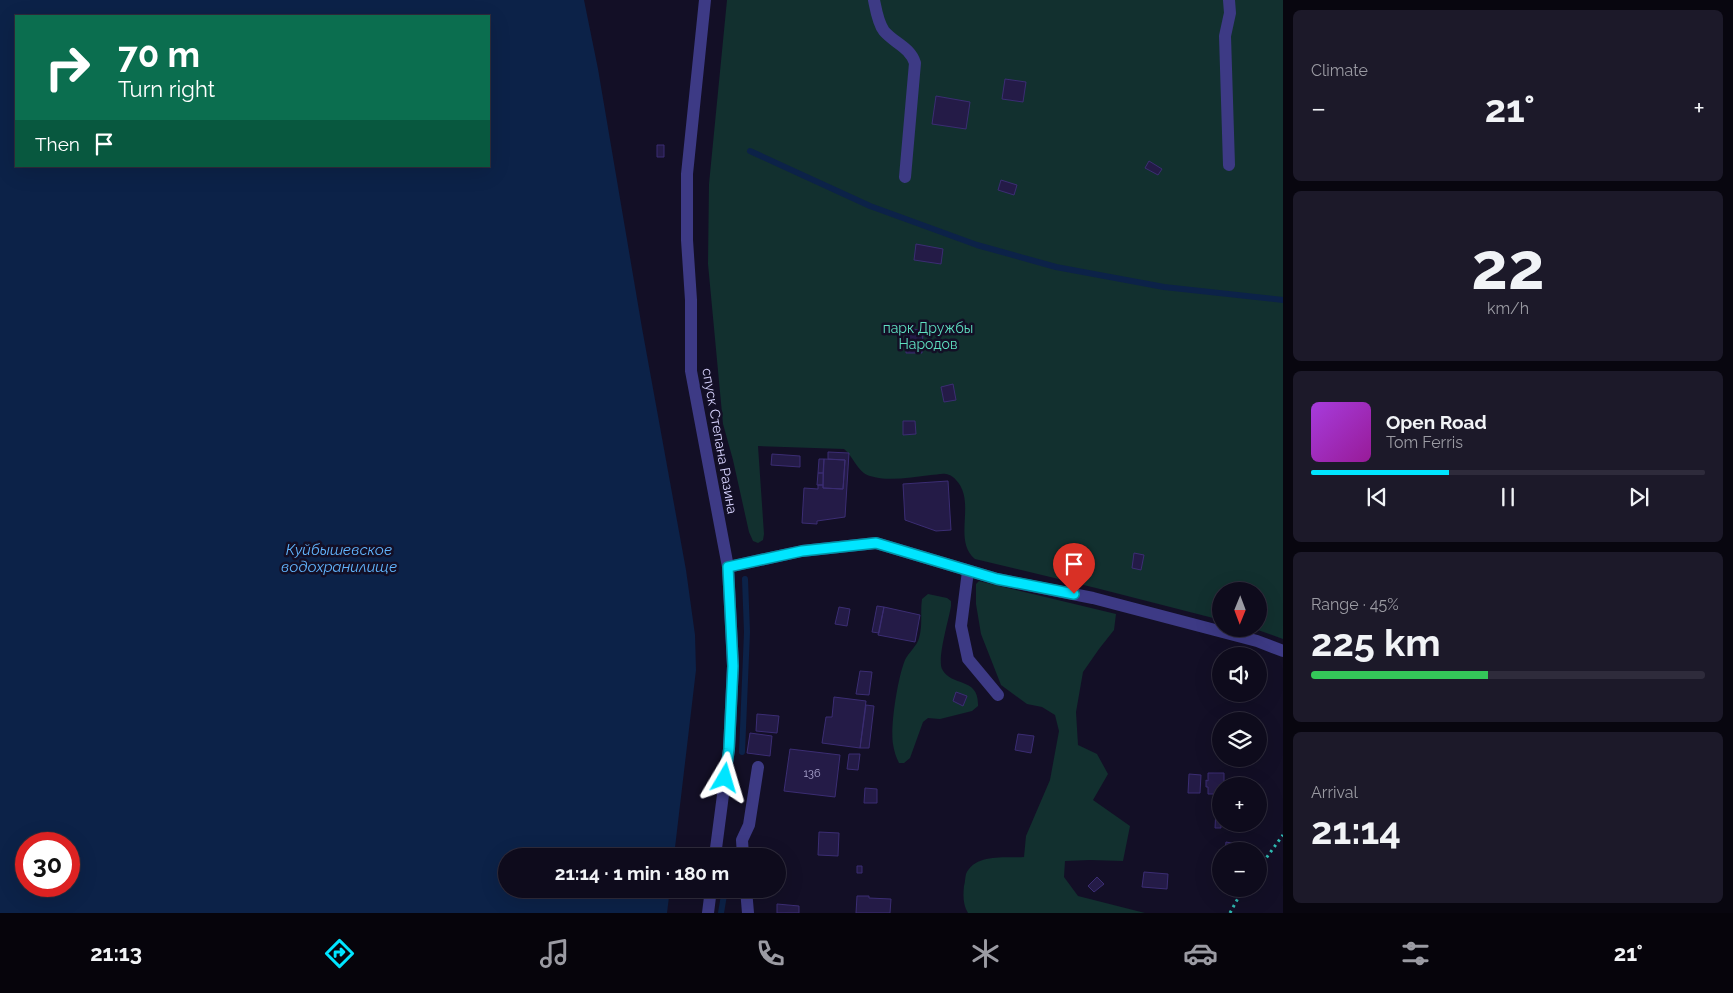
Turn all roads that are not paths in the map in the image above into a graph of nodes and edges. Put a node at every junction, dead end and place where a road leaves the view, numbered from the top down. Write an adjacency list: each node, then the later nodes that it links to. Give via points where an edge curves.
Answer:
1 (705, 0): 6 (street, спуск Степана Разина, via 687,174 691,371)
2 (874, 0): 5 (street, via 882,29 910,53 915,63)
3 (1229, 0): 4 (street, via 1230,14 1224,36)
4 (1229, 165)
5 (905, 177)
6 (728, 567): 7 (street, via 802,551 876,543); 11 (street, спуск Степана Разина, via 733,666 729,749)
7 (968, 571): 8 (street, via 1093,598); 9 (street, via 961,626 968,659)
8 (1283, 651)
9 (998, 695)
10 (758, 767): 12 (street)
11 (716, 848)
12 (742, 848)
13 (710, 898): 15 (street)
14 (747, 898): 16 (street)
15 (708, 913)
16 (748, 913)

